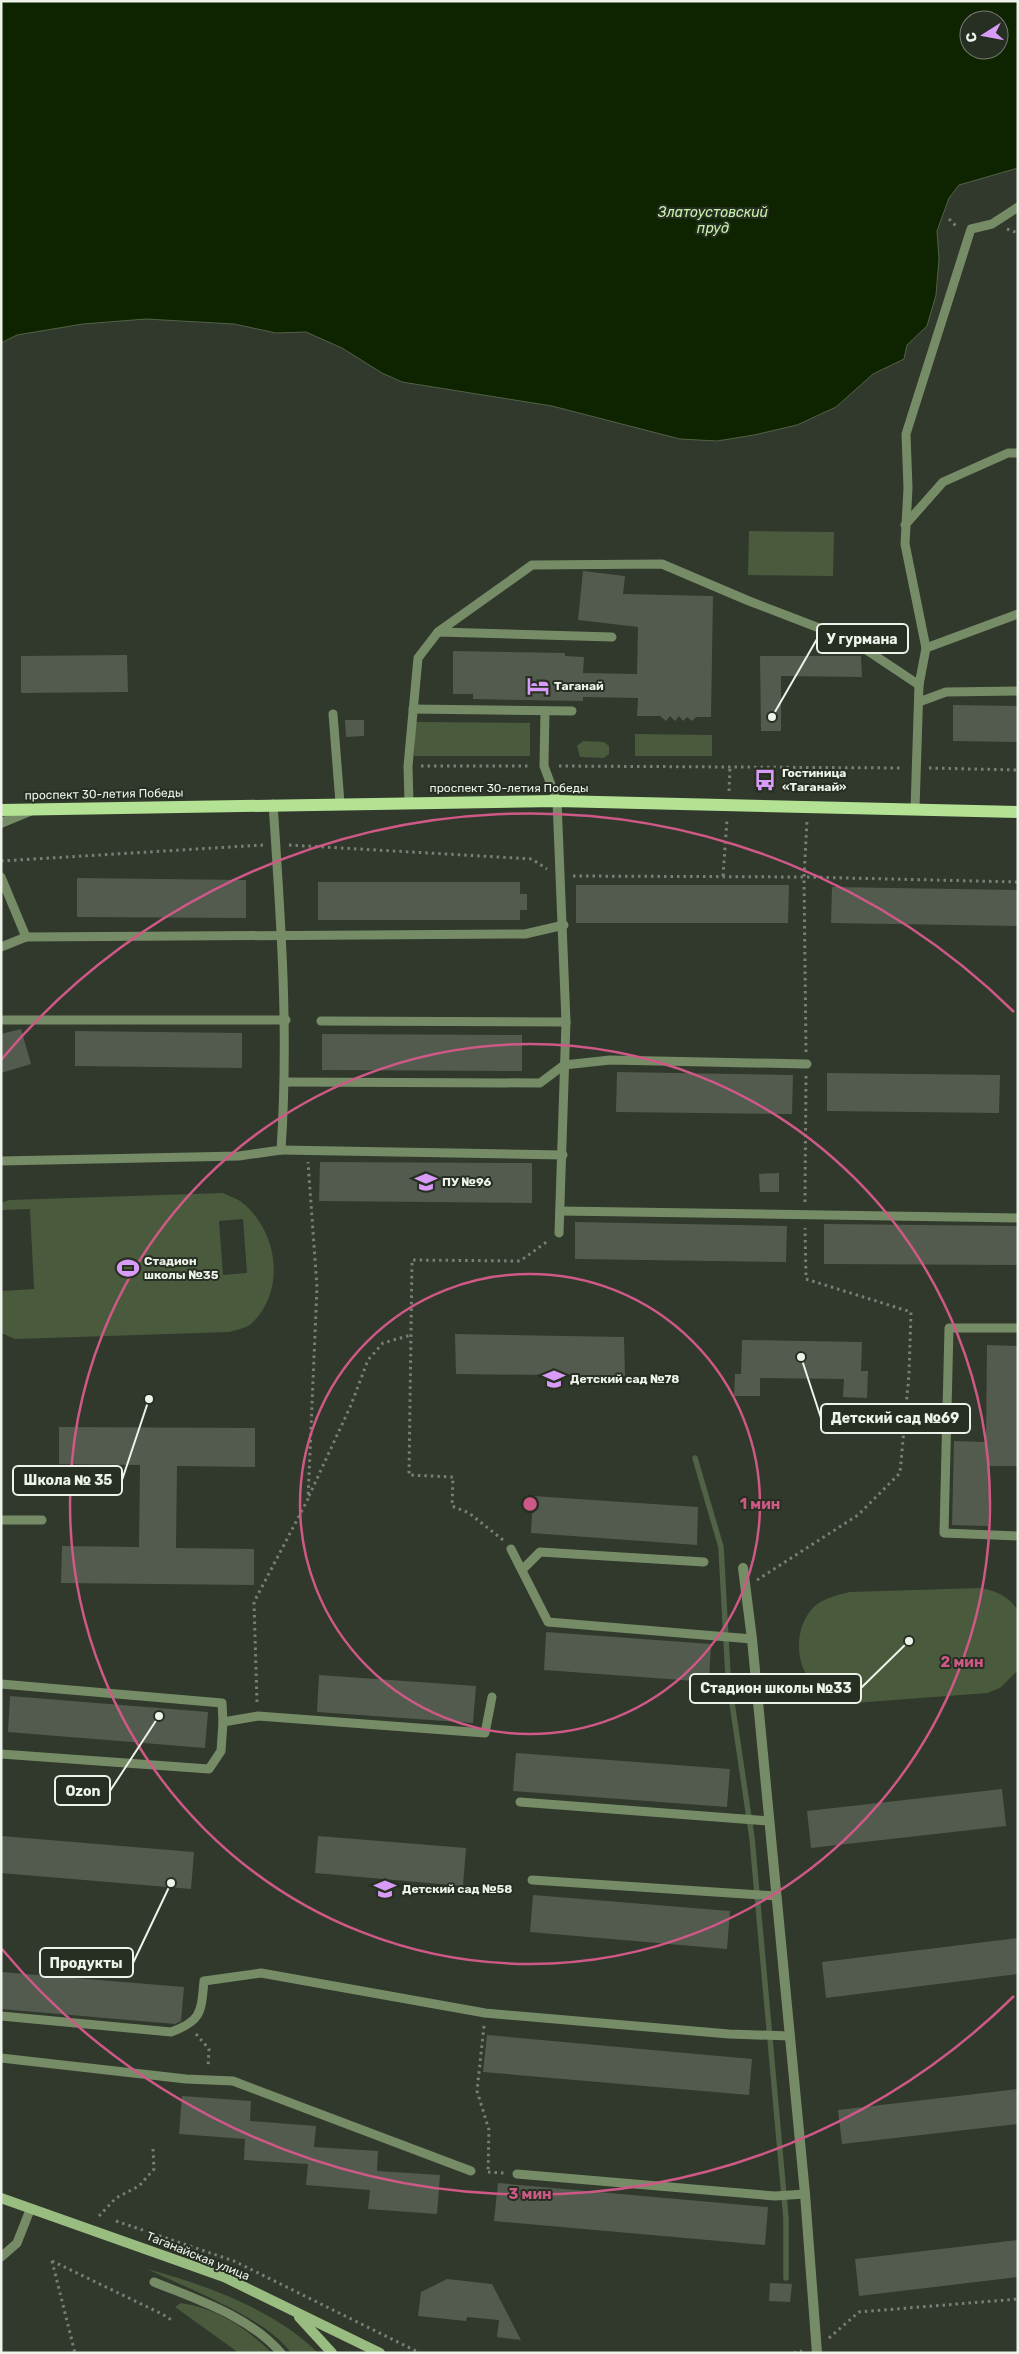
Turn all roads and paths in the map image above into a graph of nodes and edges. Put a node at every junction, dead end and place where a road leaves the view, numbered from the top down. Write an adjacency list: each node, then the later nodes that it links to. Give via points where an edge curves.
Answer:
1 (1018, 207): 3 (lane, via 992,224 971,229 964,246 906,434 908,488)
2 (1018, 453): 3 (lane, via 1008,453 943,482)
3 (905, 525): 7 (lane, via 905,544)
4 (1018, 614): 7 (lane)
5 (438, 632): 6 (lane); 8 (lane, via 532,565 662,564 853,641); 11 (lane, via 418,658)
6 (612, 637)
7 (926, 648): 8 (lane)
8 (919, 685): 10 (lane)
9 (1018, 691): 10 (lane, via 946,692)
10 (919, 702): 17 (lane)
11 (413, 709): 12 (lane); 15 (lane)
12 (545, 711): 13 (lane); 16 (lane)
13 (572, 711)
14 (333, 714): 20 (lane)
15 (408, 766): 16 (path); 21 (lane)
16 (544, 766): 17 (path); 19 (lane)
17 (916, 768): 18 (path); 24 (lane)
18 (1018, 770)
19 (557, 801): 21 (main road, проспект 30-летия Победы); 24 (main road, проспект 30-летия Победы); 28 (lane)
20 (340, 803): 21 (main road, проспект 30-летия Победы); 22 (main road, проспект 30-летия Победы)
21 (409, 803)
22 (273, 804): 23 (main road, проспект 30-летия Победы); 33 (lane)
23 (35, 809): 25 (main road, проспект 30-летия Победы); 27 (street)
24 (915, 809): 26 (main road, проспект 30-летия Победы)
25 (1, 810)
26 (1018, 812)
27 (1, 824)
28 (559, 876): 30 (path); 32 (lane)
29 (1, 877): 34 (lane)
30 (804, 877): 31 (path); 40 (path)
31 (1018, 882)
32 (564, 924): 33 (lane, via 525,934); 39 (lane)
33 (281, 935): 34 (lane); 37 (lane)
34 (26, 936): 35 (lane)
35 (1, 947)
36 (1, 1020): 37 (lane)
37 (286, 1020): 42 (lane)
38 (321, 1021): 39 (lane)
39 (566, 1022): 41 (lane)
40 (806, 1064): 41 (lane, via 610,1060); 48 (path)
41 (564, 1065): 42 (lane, via 540,1083); 45 (lane)
42 (286, 1082): 43 (lane)
43 (281, 1150): 44 (lane); 46 (lane, via 239,1156)
44 (307, 1152): 45 (lane); 53 (path, via 317,1287)
45 (562, 1154): 47 (lane)
46 (1, 1161)
47 (560, 1211): 48 (lane); 50 (lane)
48 (805, 1214): 49 (lane); 61 (path, via 806,1278 911,1312 900,1472 858,1515)
49 (1018, 1218)
50 (559, 1233): 52 (path, via 520,1261 412,1260)
51 (1018, 1328): 56 (lane, via 949,1328 944,1534)
52 (411, 1335): 53 (path, via 383,1343 368,1360); 57 (path, via 409,1475 453,1477 452,1506 469,1513 497,1533)
53 (308, 1499): 65 (path, via 254,1602)
54 (1, 1520): 55 (lane)
55 (42, 1520)
56 (1018, 1536)
57 (511, 1549): 60 (lane)
58 (704, 1562): 60 (lane, via 540,1552)
59 (743, 1568): 61 (street)
60 (522, 1570): 62 (lane, via 548,1622)
61 (746, 1586): 62 (street)
62 (752, 1639): 69 (street)
63 (1, 1684): 66 (lane, via 222,1703)
64 (492, 1697): 65 (lane, via 485,1733)
65 (258, 1716): 66 (lane)
66 (223, 1722): 67 (lane, via 221,1751 210,1769)
67 (1, 1754)
68 (520, 1802): 69 (lane)
69 (769, 1821): 71 (street)
70 (532, 1880): 71 (lane)
71 (776, 1896): 75 (street)
72 (485, 2013): 74 (lane, via 261,1973 204,1981 201,2008); 75 (lane, via 729,2034); 80 (path, via 477,2091 488,2130)
73 (1, 2016): 74 (lane, via 170,2032)
74 (189, 2025): 77 (path, via 209,2049)
75 (790, 2036): 82 (street)
76 (1, 2058): 77 (lane)
77 (208, 2080): 79 (lane, via 233,2081)
78 (153, 2149): 85 (path, via 154,2169 139,2186 116,2198)
79 (471, 2171): 80 (path)
80 (488, 2172): 81 (path)
81 (517, 2174): 82 (lane, via 775,2196)
82 (805, 2194): 91 (street)
83 (1, 2198): 84 (main road, Таганайская улица)
84 (30, 2210): 86 (lane, via 17,2242); 89 (main road, Таганайская улица, via 224,2277)
85 (99, 2216)
86 (1, 2257)
87 (154, 2282): 93 (lane, via 226,2312 252,2327)
88 (1018, 2299): 91 (path, via 858,2312)
89 (295, 2313): 94 (main road); 95 (main road, Таганайская улица)
90 (173, 2321): 92 (path, via 52,2261)
91 (816, 2351)
92 (75, 2353)
93 (281, 2353)
94 (332, 2353)
95 (380, 2353)

